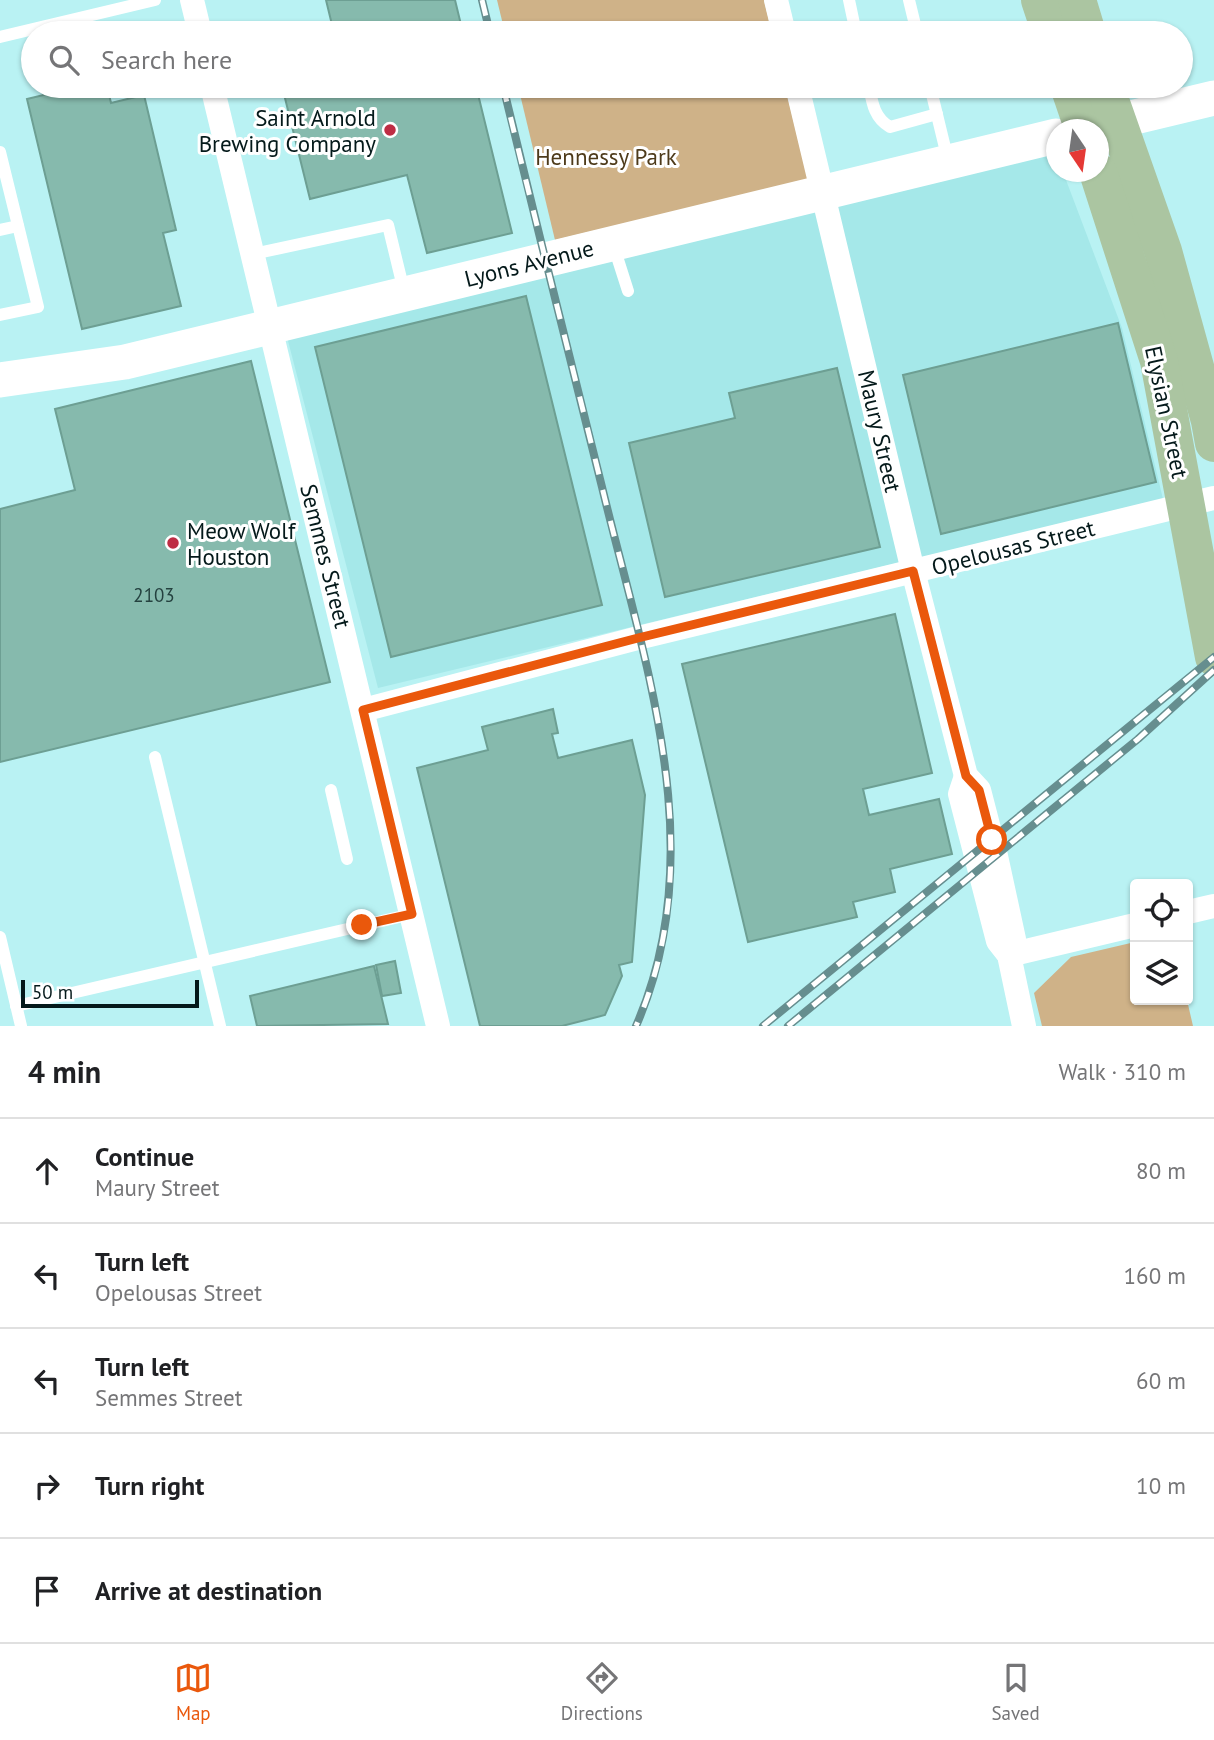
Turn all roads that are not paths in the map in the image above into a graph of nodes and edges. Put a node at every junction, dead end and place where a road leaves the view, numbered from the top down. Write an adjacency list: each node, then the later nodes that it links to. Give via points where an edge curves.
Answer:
1 (155, 0): 8 (lane)
2 (192, 0): 9 (street)
3 (776, 0): 10 (street)
4 (849, 0): 11 (lane)
5 (909, 0): 12 (lane)
6 (1040, 0): 13 (main road)
7 (1077, 0): 14 (main road)
8 (67, 21)
9 (197, 21)
10 (781, 21)
11 (853, 21)
12 (915, 21)
13 (1047, 21)
14 (1083, 21)
15 (21, 32): 16 (lane)
16 (0, 37)
17 (1214, 97): 26 (street)
18 (215, 98): 35 (street, Semmes Street)
19 (800, 98): 31 (street, Maury Street)
20 (872, 98): 24 (lane, via 881,122 890,127)
21 (933, 98): 24 (lane)
22 (1073, 98): 25 (main road)
23 (1109, 98): 41 (main road, Elysian Street, via 1163,251)
24 (937, 114): 29 (lane)
25 (1080, 119)
26 (1109, 123)
27 (1046, 138): 29 (street, Lyons Avenue)
28 (0, 152): 32 (lane)
29 (949, 162): 31 (street, Lyons Avenue)
30 (1101, 182): 44 (main road, Elysian Street, via 1159,361)
31 (824, 192): 34 (street, Lyons Avenue); 43 (street, Maury Street)
32 (18, 226): 33 (lane); 38 (lane, via 38,307)
33 (0, 230)
34 (613, 243): 36 (lane); 37 (street, Lyons Avenue)
35 (253, 254): 37 (lane, via 388,225); 39 (street, Semmes Street)
36 (628, 291)
37 (404, 293): 39 (street, Lyons Avenue)
38 (0, 315)
39 (270, 325): 40 (street, Lyons Avenue, via 125,362); 45 (street, Semmes Street)
40 (0, 380)
41 (1214, 443)
42 (1214, 498): 43 (street, Opelousas Street)
43 (913, 571): 45 (street, Opelousas Street); 54 (street, Maury Street, via 966,776 979,790 996,856 1014,939)
44 (1214, 657)
45 (363, 710): 51 (street, Semmes Street)
46 (155, 757): 55 (lane)
47 (331, 790): 48 (lane)
48 (347, 859)
49 (1214, 906): 50 (street)
50 (1193, 911)
51 (412, 914): 55 (lane); 59 (street, Semmes Street)
52 (1130, 926): 54 (street)
53 (0, 937): 56 (lane)
54 (1009, 955): 60 (street, Maury Street)
55 (205, 961): 56 (lane); 58 (lane)
56 (16, 1006): 57 (lane)
57 (21, 1026)
58 (220, 1026)
59 (438, 1026)
60 (1022, 1026)

